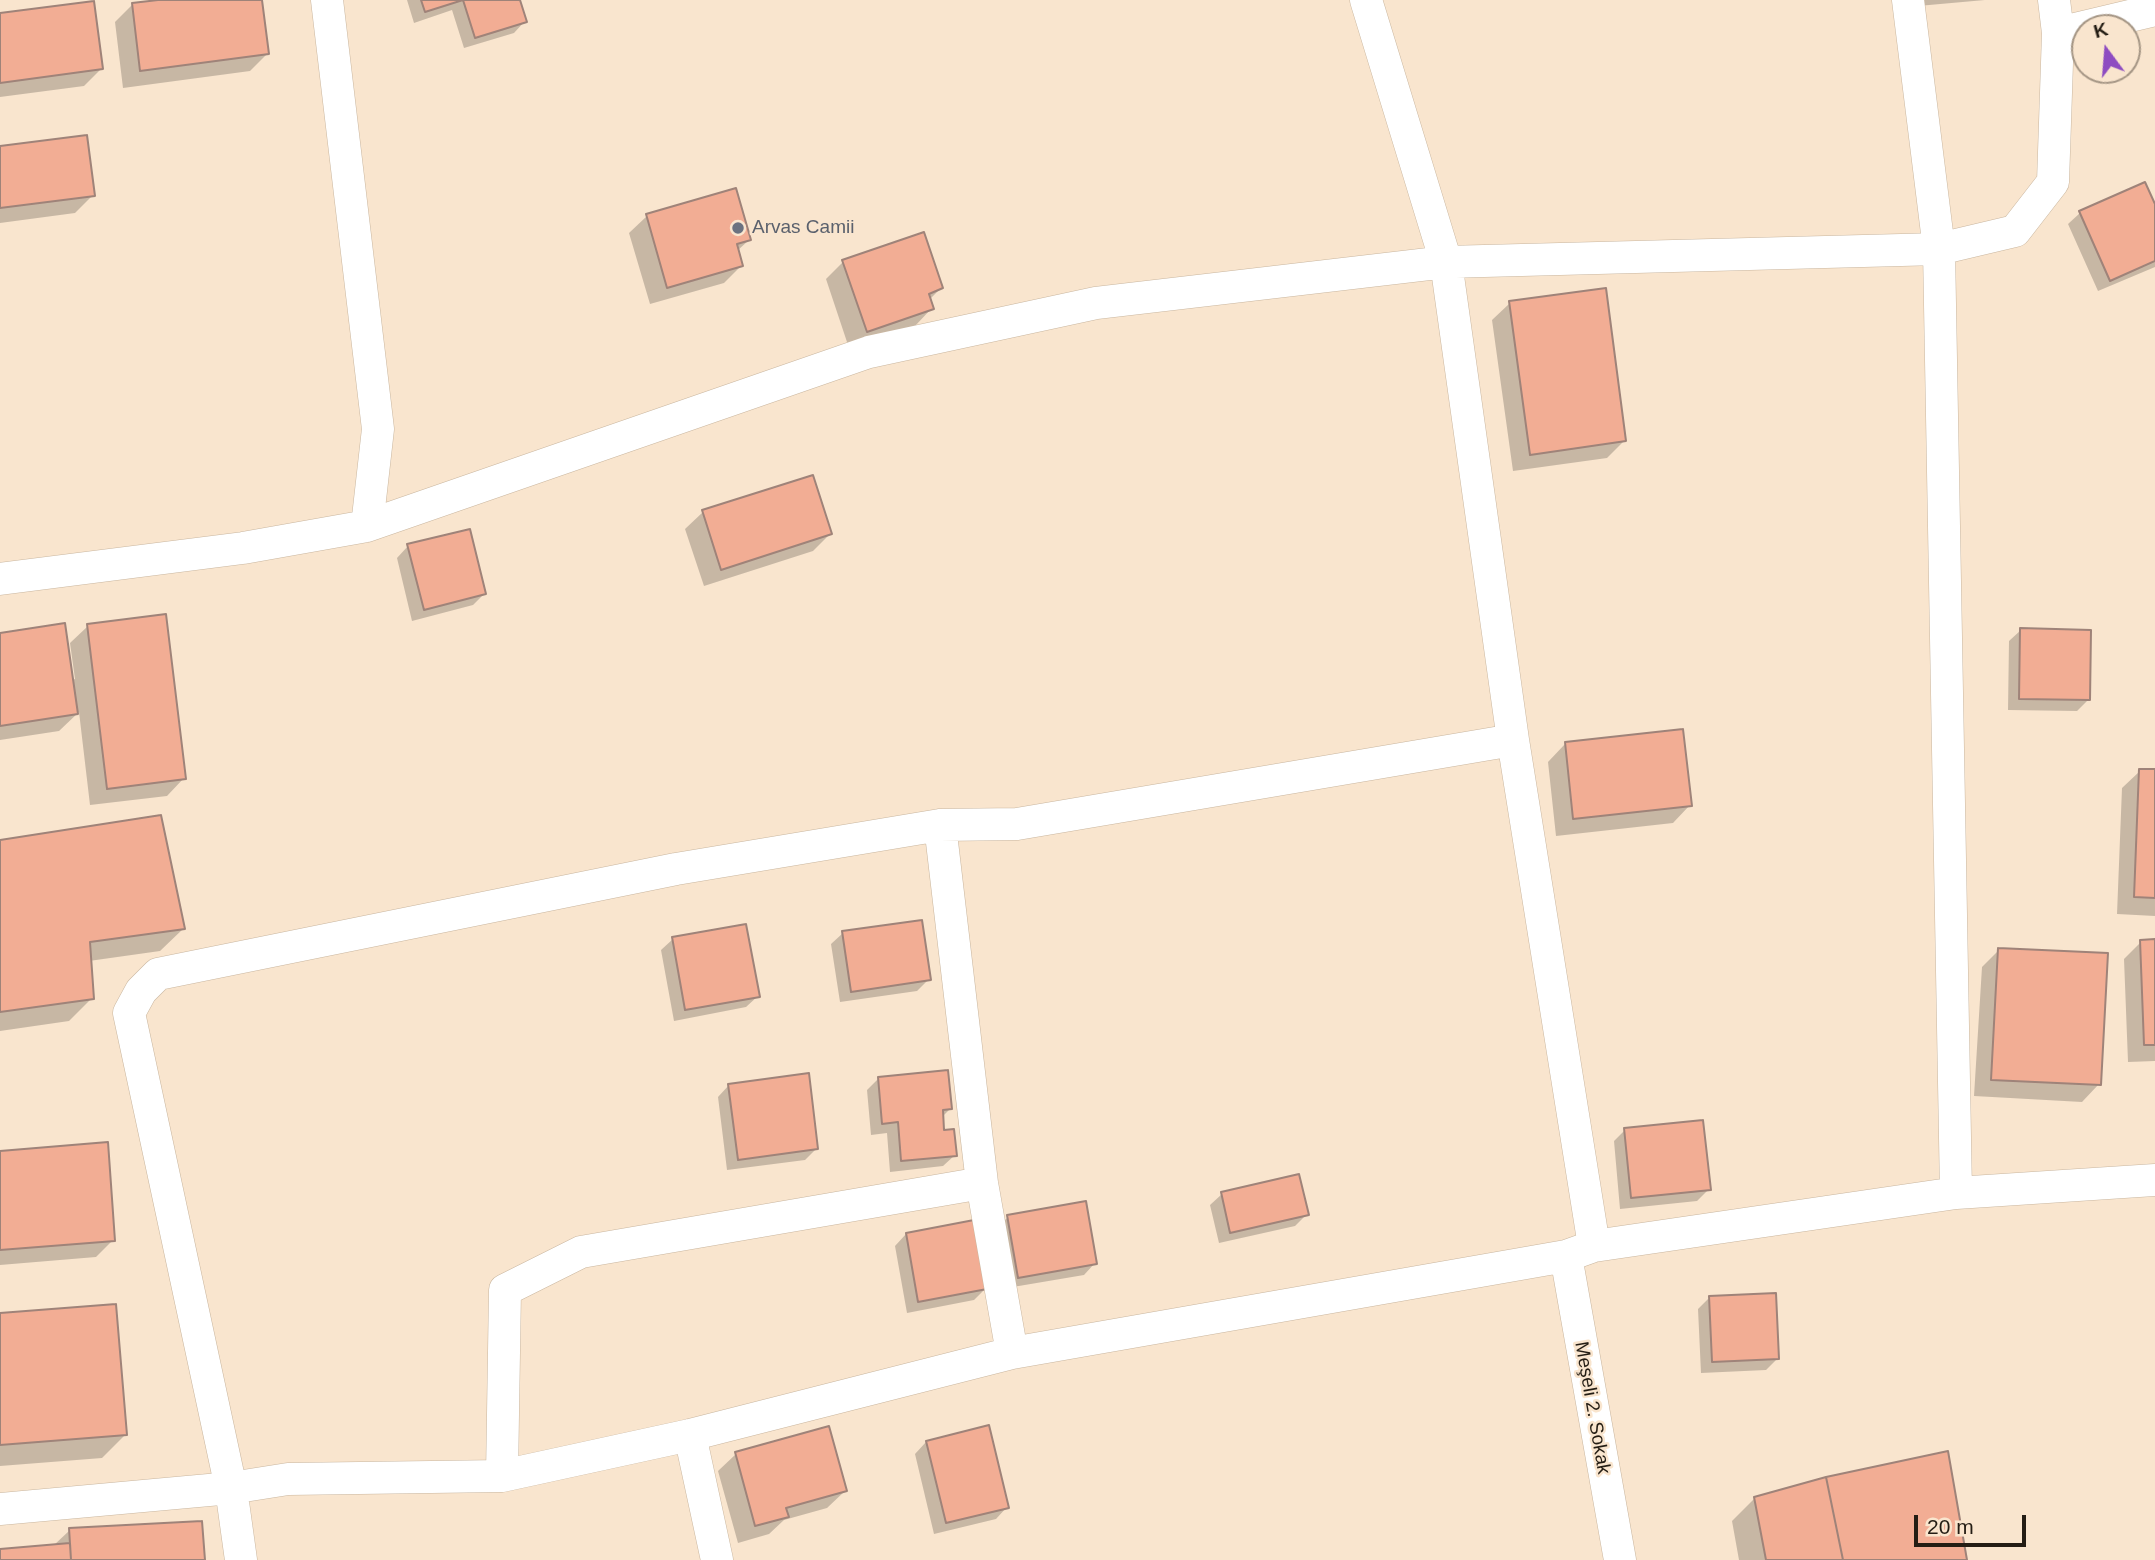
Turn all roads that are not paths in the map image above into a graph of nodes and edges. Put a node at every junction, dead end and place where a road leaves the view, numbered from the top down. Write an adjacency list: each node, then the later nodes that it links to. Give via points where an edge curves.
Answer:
1 (327, 0): 9 (street, via 378,429)
2 (1366, 0): 8 (street, Meşeli 2. Sokak)
3 (1908, 0): 7 (street)
4 (2054, 0): 6 (street)
5 (2155, 10): 6 (street)
6 (2058, 33): 7 (street, via 2053,182 2015,231)
7 (1939, 249): 8 (street); 15 (street)
8 (1446, 262): 9 (street, via 1096,303 869,352); 11 (street, Meşeli 2. Sokak)
9 (367, 526): 10 (street, via 243,548)
10 (0, 579)
11 (1513, 740): 12 (street, via 1017,824); 16 (street, Meşeli 2. Sokak)
12 (940, 825): 14 (street); 20 (street, via 676,869 158,974 141,990 129,1013)
13 (2155, 1180): 15 (street)
14 (982, 1183): 17 (street); 19 (street, via 581,1252 505,1290)
15 (1956, 1193): 16 (street)
16 (1580, 1251): 17 (street); 24 (street, Meşeli 2. Sokak)
17 (1012, 1353): 18 (street)
18 (690, 1435): 19 (street); 23 (street)
19 (502, 1476): 20 (street, via 288,1479)
20 (231, 1488): 21 (street); 22 (street)
21 (0, 1509)
22 (241, 1560)
23 (718, 1560)
24 (1620, 1560)

